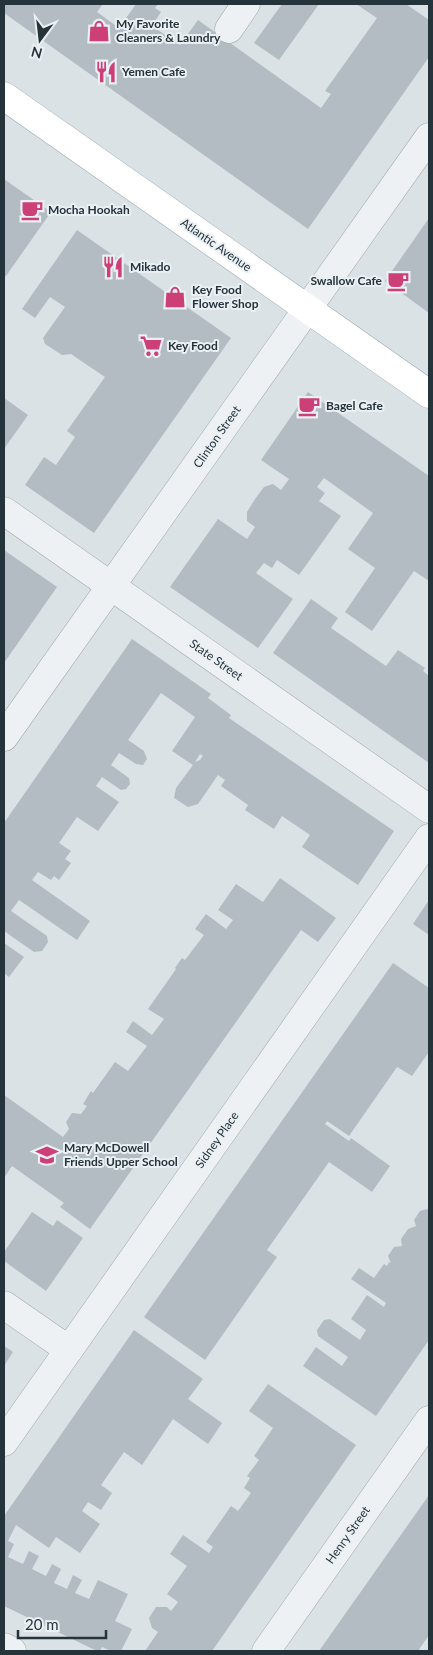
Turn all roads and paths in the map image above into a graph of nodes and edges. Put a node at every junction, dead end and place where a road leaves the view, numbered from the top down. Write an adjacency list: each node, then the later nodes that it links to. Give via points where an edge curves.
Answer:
1 (246, 4): 2 (street)
2 (229, 29)
3 (4, 96): 5 (main road, Atlantic Avenue)
4 (429, 136): 5 (street, Clinton Street)
5 (308, 309): 6 (main road, Atlantic Avenue); 8 (street, Clinton Street)
6 (429, 394)
7 (4, 511): 8 (street, State Street)
8 (112, 586): 9 (street, Clinton Street); 10 (street, State Street)
9 (4, 737)
10 (429, 809)
11 (429, 838): 13 (street, Sidney Place)
12 (4, 1305): 13 (street)
13 (69, 1350): 15 (street, Sidney Place)
14 (429, 1420): 18 (street, Henry Street)
15 (4, 1442)
16 (4, 1647): 17 (street)
17 (12, 1651)
18 (266, 1651)

